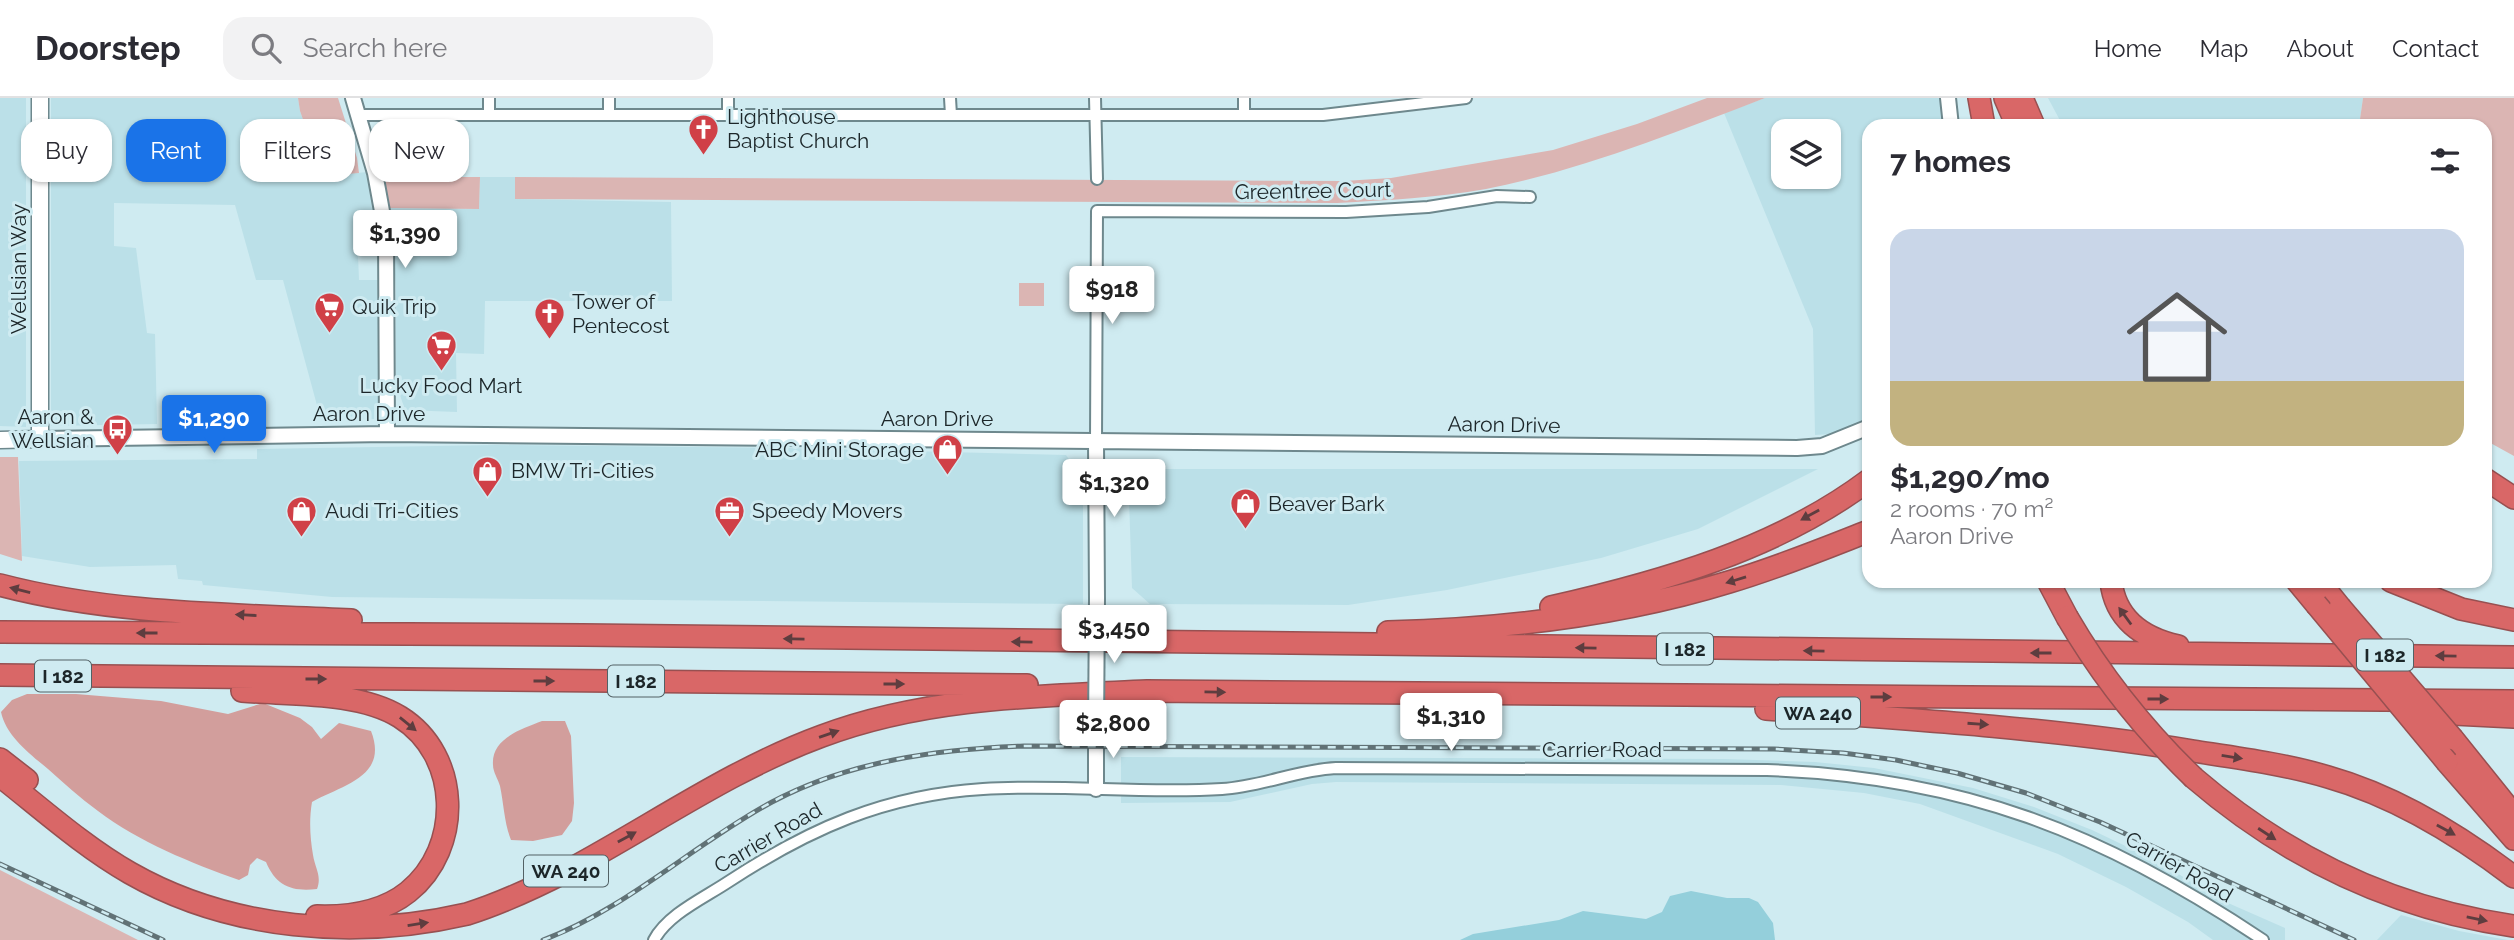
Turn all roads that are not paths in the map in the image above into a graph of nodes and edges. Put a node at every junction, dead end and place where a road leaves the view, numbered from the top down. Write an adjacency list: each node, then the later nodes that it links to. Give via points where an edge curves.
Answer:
1 (40, 98): 29 (main road, Wellsian Way)
2 (353, 98): 16 (street)
3 (489, 98): 15 (street)
4 (609, 98): 17 (street)
5 (728, 98): 18 (street)
6 (950, 98): 19 (street)
7 (1095, 98): 14 (street)
8 (1244, 98): 20 (street)
9 (1466, 98): 20 (street, via 1323,115)
10 (1948, 98): 21 (street)
11 (2005, 98): 23 (highway)
12 (2022, 98): 24 (highway)
13 (1979, 100): 22 (highway)
14 (1097, 113): 19 (street); 20 (street); 25 (street)
15 (489, 114): 16 (street); 17 (street)
16 (358, 115): 28 (street, via 386,233)
17 (609, 115): 18 (street)
18 (728, 115): 19 (street)
19 (951, 115)
20 (1244, 115)
21 (1950, 119)
22 (1981, 119)
23 (2014, 119)
24 (2031, 119)
25 (1097, 179)
26 (1531, 197): 31 (street, Greentree Court, via 1497,196 1428,207 1346,212 1097,211)
27 (1862, 430): 31 (street, Aaron Drive, via 1822,446 1797,448)
28 (387, 434): 29 (street, Aaron Drive); 31 (street, Aaron Drive)
29 (40, 439): 30 (main road, Aaron Drive)
30 (0, 440)
31 (1096, 441): 58 (street, bridge)
32 (1862, 484): 42 (highway, one-way to 42, via 1779,533 1676,574 1542,609)
33 (2492, 484): 34 (highway)
34 (2514, 498)
35 (1862, 534): 42 (highway, one-way to 42, via 1750,576 1641,604 1525,624)
36 (0, 585): 44 (highway, one-way to 36, via 141,609)
37 (2052, 588): 63 (highway, one-way to 63, bridge, via 2090,657 2130,712 2194,778 2266,833 2341,875 2427,908)
38 (2113, 588): 46 (highway, one-way to 38, via 2180,647 2145,636 2123,616)
39 (2408, 588): 41 (highway, via 2461,609)
40 (2316, 595): 55 (highway, bridge, via 2340,607); 61 (highway, bridge)
41 (2514, 620)
42 (1418, 631): 45 (highway, via 1174,637)
43 (0, 632): 44 (highway, I 182, one-way to 43)
44 (583, 635): 45 (highway, I 182, one-way to 44)
45 (1114, 643): 46 (highway, I 182, one-way to 45)
46 (2256, 654): 47 (highway, I 182, one-way to 46)
47 (2514, 657)
48 (0, 675): 49 (highway, I 182)
49 (126, 677): 50 (highway, I 182, one-way to 50, via 1042,685); 56 (highway, one-way to 56, via 350,700 400,717 429,744 443,774 447,824 434,862 407,893 370,911 332,916 248,905 204,892 128,856)
50 (1147, 691): 51 (highway, I 182, one-way to 51); 57 (highway, WA 240, one-way to 50, via 105,858 180,897 257,921 374,929 440,921 502,901 572,868 753,766 855,725 954,704)
51 (1568, 695): 52 (highway, I 182, one-way to 52); 62 (highway, WA 240, one-way to 62, via 1999,726 2272,764 2328,776 2391,802 2453,834)
52 (2260, 699): 53 (highway, I 182); 54 (highway)
53 (2514, 701)
54 (2514, 718)
55 (2453, 739): 59 (highway); 60 (highway)
56 (0, 759)
57 (0, 776)
58 (1096, 789): 64 (street, Carrier Road, via 961,790 860,813 767,856 666,923); 65 (street, Carrier Road, via 1234,788 1336,768 1767,770 1853,776 1950,793 2059,827 2157,873)
59 (2514, 799)
60 (2514, 815)
61 (2514, 839)
62 (2514, 877)
63 (2513, 926)
64 (654, 940)
65 (2263, 940)

